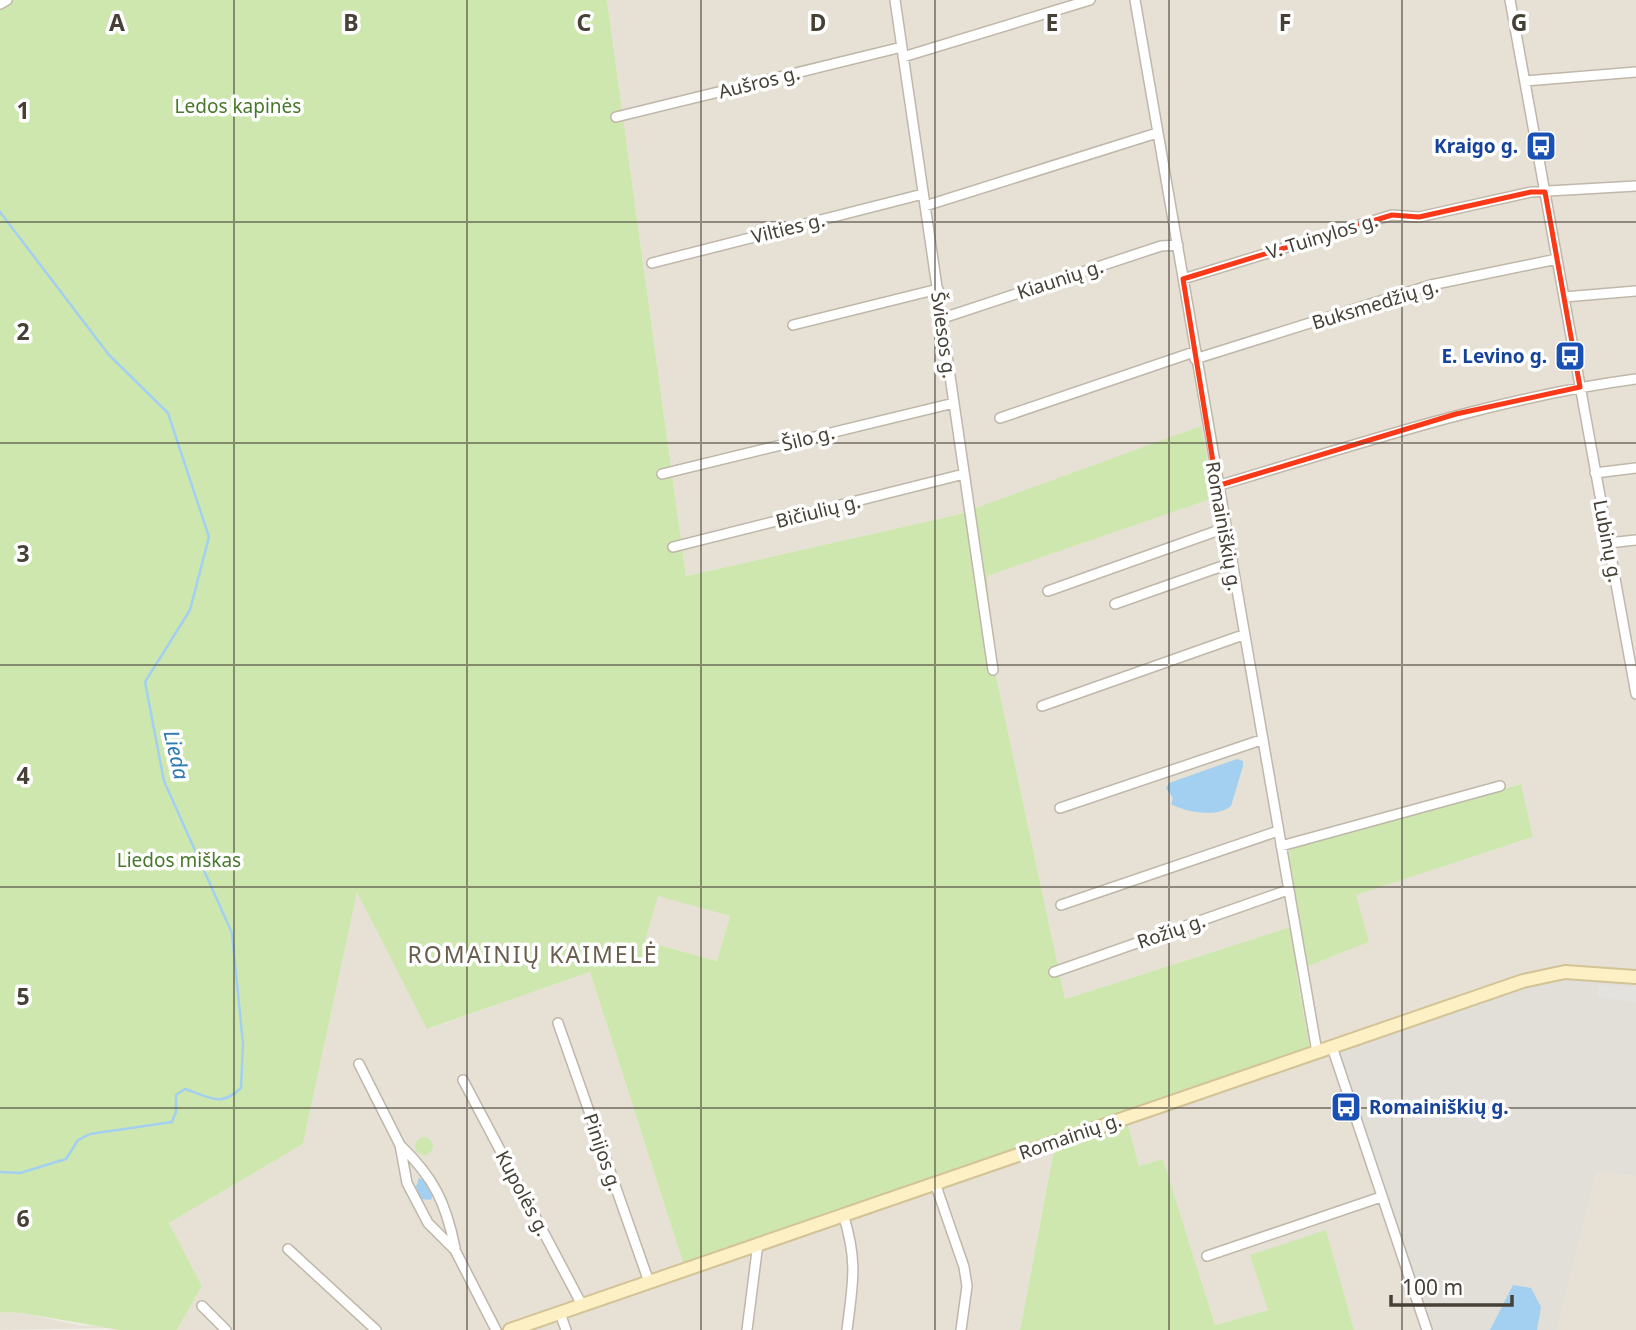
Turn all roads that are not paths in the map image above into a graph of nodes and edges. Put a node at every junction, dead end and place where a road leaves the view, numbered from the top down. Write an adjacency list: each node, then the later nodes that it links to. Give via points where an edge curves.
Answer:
1 (6, 0): 6 (street)
2 (895, 0): 7 (street, Šviesos g.)
3 (1090, 0): 7 (street, Aušros g.)
4 (1135, 0): 11 (street, Romainiškių g.)
5 (1510, 0): 9 (street, Lubinų g.)
6 (0, 4)
7 (902, 52): 10 (street, Aušros g.); 14 (street, Šviesos g.)
8 (1636, 72): 9 (street)
9 (1525, 81): 13 (street, Lubinų g.)
10 (616, 117)
11 (1157, 133): 15 (street); 16 (street, Romainiškių g.)
12 (1636, 186): 13 (street)
13 (1545, 192): 17 (street, Lubinų g.); 19 (street, V. Tuinylos g., via 1419,217 1392,215)
14 (923, 194): 15 (street, Šviesos g.); 18 (street, Vilties g.)
15 (925, 206): 20 (street, Šviesos g.)
16 (1178, 245): 19 (street, Romainiškių g.); 23 (street, Kiaunių g., via 1161,246)
17 (1557, 259): 22 (street, Lubinų g.); 25 (street, Buksmedžių g., via 1431,285)
18 (652, 262)
19 (1183, 279): 25 (street, Romainiškių g.)
20 (938, 289): 23 (street, Šviesos g.); 24 (street)
21 (1636, 291): 22 (street)
22 (1564, 297): 27 (street, Lubinų g.)
23 (943, 318): 28 (street, Šviesos g.)
24 (793, 325)
25 (1194, 356): 29 (street, Buksmedžių g.); 34 (street, Romainiškių g.)
26 (1636, 379): 27 (street)
27 (1580, 387): 31 (street, Lubinų g.); 34 (street, via 1456,414)
28 (954, 403): 32 (street, Šilo g.); 33 (street, Šviesos g.)
29 (1000, 418)
30 (1636, 468): 31 (street)
31 (1595, 473): 37 (street, Lubinų g.)
32 (662, 474)
33 (964, 474): 38 (street, Bičiulių g.); 44 (street, Šviesos g.)
34 (1217, 486): 35 (street, Romainiškių g.)
35 (1225, 528): 39 (street, Romainiškių g.); 40 (street)
36 (1636, 540): 37 (street)
37 (1608, 544): 43 (street, Lubinų g.)
38 (673, 547)
39 (1231, 563): 41 (street); 42 (street, Romainiškių g.)
40 (1048, 591)
41 (1115, 604)
42 (1243, 635): 46 (street); 47 (street, Romainiškių g.)
43 (1631, 638): 45 (street, Lubinų g.)
44 (993, 670)
45 (1636, 694)
46 (1042, 706)
47 (1261, 740): 49 (street); 50 (street, Romainiškių g.)
48 (1500, 786): 51 (street)
49 (1060, 808)
50 (1278, 831): 51 (street, Romainiškių g.); 53 (street)
51 (1280, 846): 52 (street, Romainiškių g.)
52 (1288, 891): 54 (street, Rožių g.); 58 (street, Romainiškių g.)
53 (1061, 905)
54 (1054, 972)
55 (1636, 977): 57 (main road, Romainių g., via 1553,974)
56 (558, 1023): 69 (street, Pinijos g.)
57 (1332, 1047): 58 (main road, Romainių g.); 63 (street)
58 (1317, 1052): 62 (main road, Romainių g.)
59 (359, 1065): 61 (street)
60 (463, 1080): 70 (street, Kupolės g.)
61 (400, 1145): 67 (street, via 428,1172 448,1214); 67 (street, via 407,1183 428,1223)
62 (935, 1183): 64 (main road, Romainių g.); 80 (street, via 964,1267 967,1286)
63 (1381, 1197): 68 (street); 81 (street)
64 (844, 1214): 65 (main road, Romainių g.); 79 (street, via 854,1268)
65 (758, 1244): 69 (main road, Romainių g.); 78 (street)
66 (288, 1249): 74 (street)
67 (456, 1250): 75 (street)
68 (1207, 1256)
69 (649, 1282): 70 (main road, Romainių g.)
70 (582, 1305): 72 (main road, Romainių g.)
71 (202, 1306): 73 (street)
72 (560, 1313): 76 (main road, Romainių g.); 77 (street)
73 (226, 1330)
74 (376, 1330)
75 (496, 1330)
76 (510, 1330)
77 (566, 1330)
78 (747, 1330)
79 (847, 1330)
80 (961, 1330)
81 (1427, 1330)

